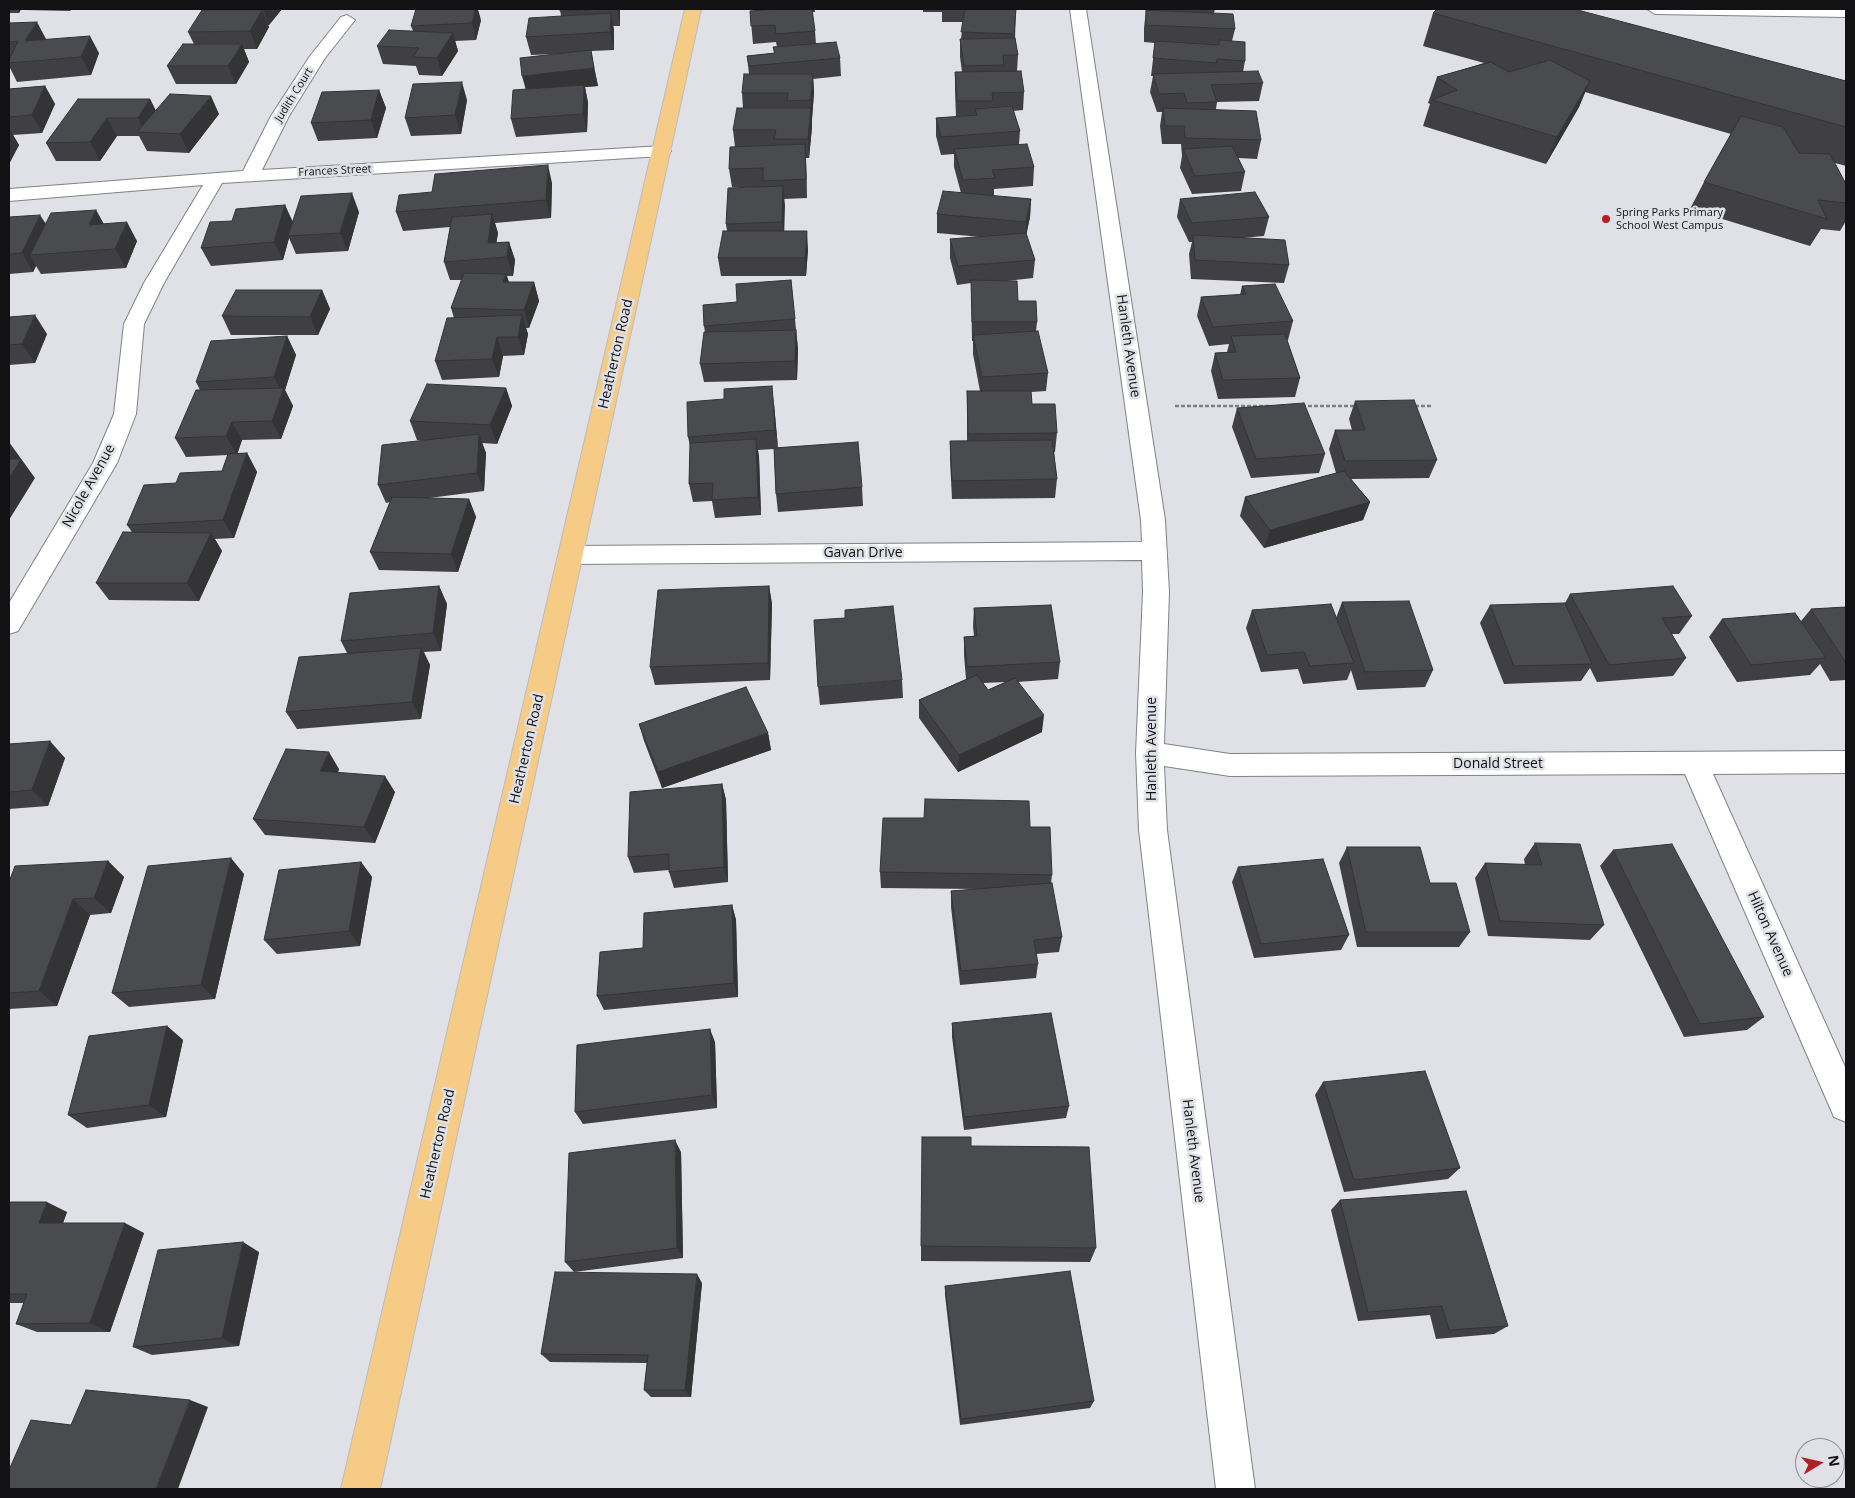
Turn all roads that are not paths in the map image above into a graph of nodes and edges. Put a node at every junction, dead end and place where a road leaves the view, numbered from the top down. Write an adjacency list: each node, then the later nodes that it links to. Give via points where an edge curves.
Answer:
1 (694, 9): 6 (main road, Heatherton Road)
2 (1078, 9): 10 (street, Hanleth Avenue, via 1152,510)
3 (1655, 9): 4 (street)
4 (1846, 12)
5 (347, 20): 7 (street, Judith Court, via 318,56 280,116)
6 (662, 151): 7 (street, Frances Street); 11 (main road, Heatherton Road)
7 (250, 176): 8 (street, Frances Street)
8 (216, 178): 9 (street, Frances Street); 12 (street, Nicole Avenue, via 154,283 134,324 125,414 105,463)
9 (9, 195)
10 (1155, 551): 11 (street, Gavan Drive); 13 (street, Hanleth Avenue)
11 (571, 555): 17 (main road, Heatherton Road)
12 (9, 624)
13 (1150, 753): 15 (street, Donald Street, via 1230,766); 18 (street, Hanleth Avenue, via 1153,830)
14 (1846, 762): 15 (street, Donald Street)
15 (1694, 763): 16 (street, Hilton Avenue)
16 (1846, 1106)
17 (360, 1489)
18 (1236, 1489)

